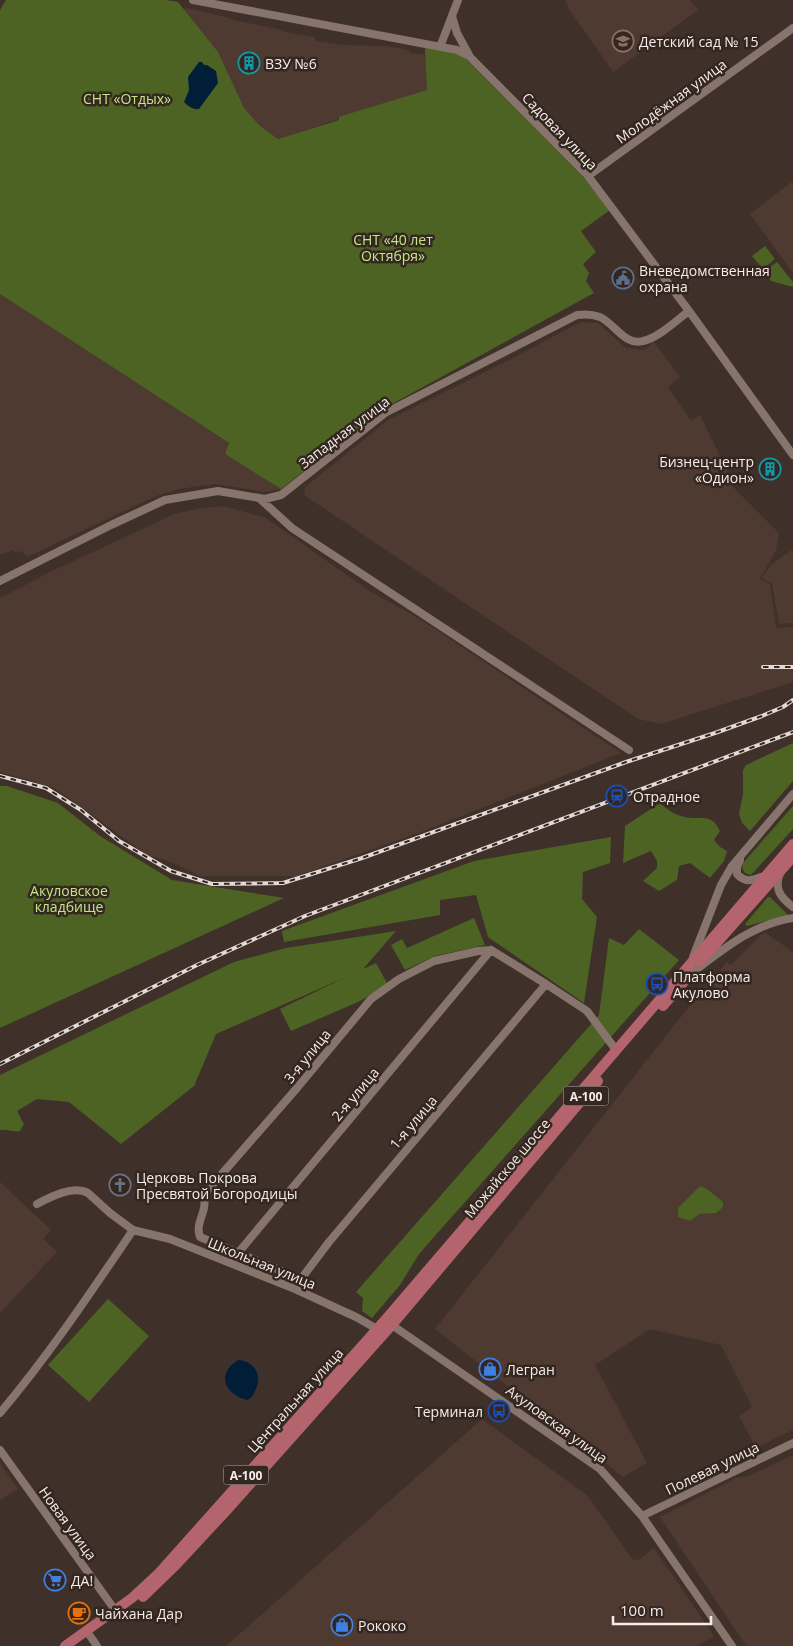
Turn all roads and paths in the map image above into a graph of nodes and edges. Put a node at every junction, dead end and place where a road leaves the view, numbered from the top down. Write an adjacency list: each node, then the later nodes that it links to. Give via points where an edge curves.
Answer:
1 (193, 0): 5 (street, Садовая улица)
2 (458, 0): 3 (street)
3 (452, 16): 5 (street); 6 (street)
4 (793, 28): 7 (street, Молодёжная улица)
5 (440, 47): 6 (street, Садовая улица, via 463,52)
6 (472, 60): 7 (street, Садовая улица)
7 (588, 176): 8 (street, Садовая улица)
8 (689, 311): 9 (street, Садовая улица); 10 (street, Западная улица, via 642,342 629,340 602,318 591,314 577,315 385,413 282,495)
9 (793, 455)
10 (259, 498): 11 (street, Западная улица, via 218,491 166,500); 12 (street, via 292,528)
11 (0, 581)
12 (629, 750)
13 (793, 794): 15 (street)
14 (793, 844): 18 (main road, Можайское шоссе / А-100)
15 (743, 853): 18 (street, via 737,867 737,874 742,880 751,881); 22 (street, via 721,885)
16 (793, 856): 17 (main road, Можайское шоссе / А-100)
17 (782, 869): 19 (street, via 778,888); 23 (main road, Можайское шоссе / А-100)
18 (766, 875): 22 (main road, Можайское шоссе / А-100)
19 (793, 907)
20 (793, 918): 23 (street, via 768,923 744,935)
21 (491, 950): 24 (street); 28 (street, 2-я улица); 28 (street, 3-я улица, via 423,966 365,1005 207,1191 199,1224 200,1237)
22 (690, 963): 25 (main road, Можайское шоссе / А-100)
23 (689, 975): 31 (main road, Можайское шоссе / А-100)
24 (546, 984): 25 (street, via 587,1011); 29 (street, 1-я улица)
25 (616, 1050): 31 (main road, Можайское шоссе / А-100)
26 (37, 1204): 27 (street, Школьная улица, via 82,1189)
27 (134, 1230): 30 (street, Школьная улица, via 170,1239); 34 (street)
28 (238, 1253): 29 (street)
29 (300, 1278): 30 (street, 1-я улица)
30 (295, 1289): 32 (street, Школьная улица, via 356,1316)
31 (388, 1322): 32 (main road, Можайское шоссе / А-100); 33 (main road, Можайское шоссе / А-100); 37 (street, Акуловская улица, via 600,1469)
32 (374, 1332): 38 (main road, Центральная улица / А-100, via 158,1574)
33 (359, 1360): 39 (main road, Центральная улица / А-100, via 163,1579 138,1602)
34 (0, 1413)
35 (793, 1443): 37 (street, Полевая улица)
36 (0, 1450): 38 (street, Новая улица)
37 (642, 1516): 43 (street, Акуловская улица)
38 (115, 1610): 39 (main road, Центральная улица / А-100)
39 (88, 1633): 40 (main road, Центральная улица / А-100); 41 (main road, Центральная улица / А-100); 42 (street)
40 (64, 1646)
41 (76, 1646)
42 (97, 1646)
43 (732, 1646)

